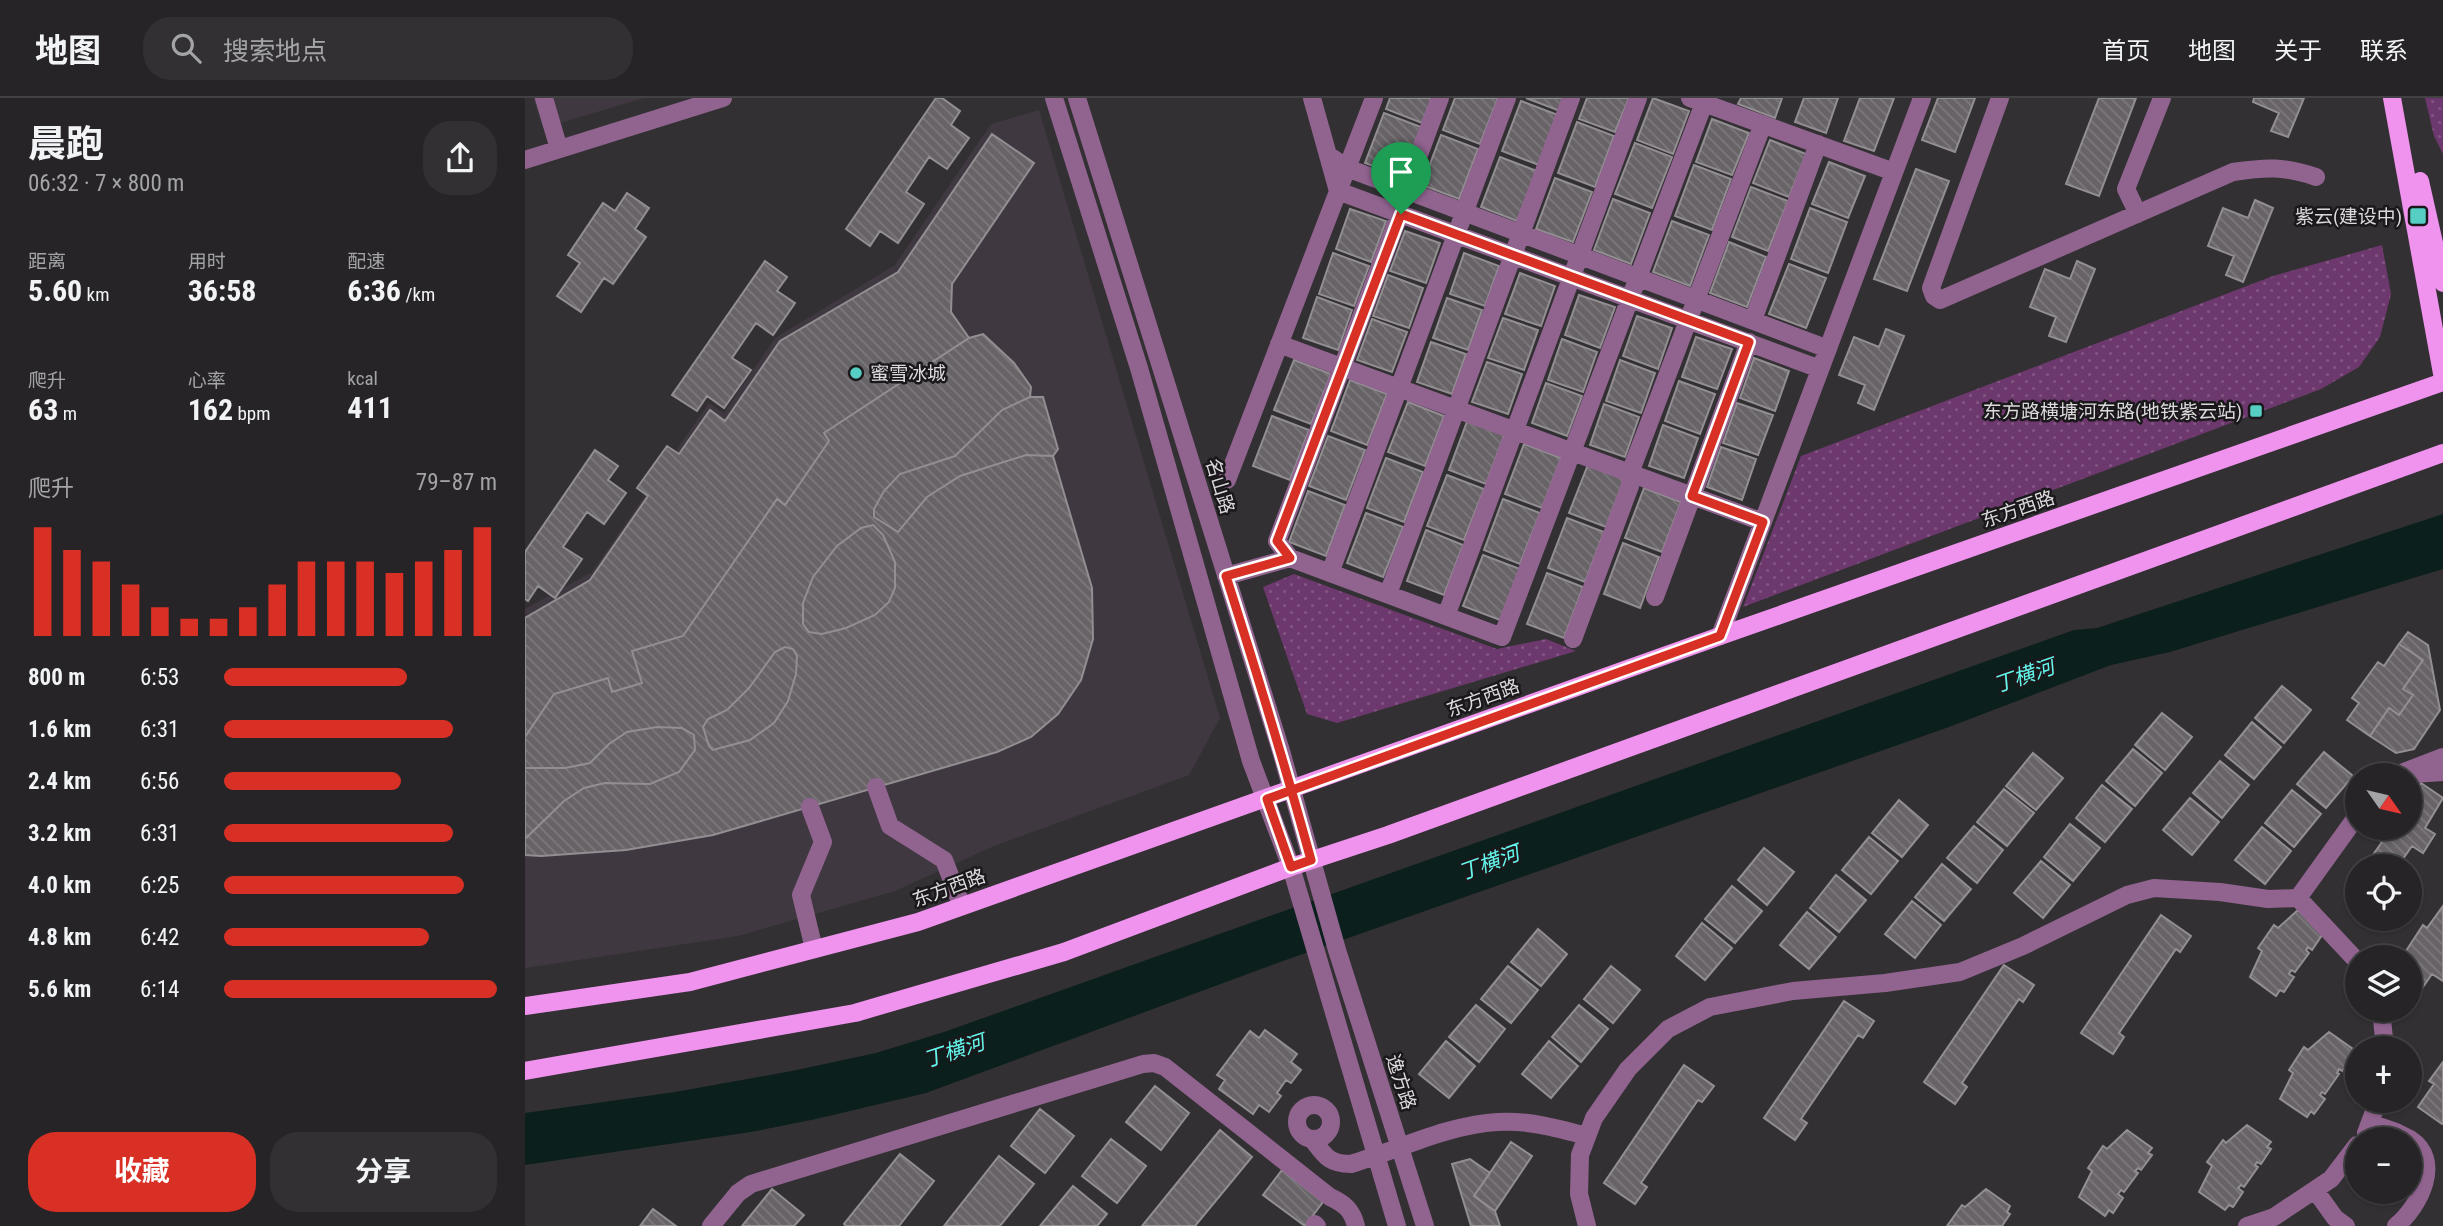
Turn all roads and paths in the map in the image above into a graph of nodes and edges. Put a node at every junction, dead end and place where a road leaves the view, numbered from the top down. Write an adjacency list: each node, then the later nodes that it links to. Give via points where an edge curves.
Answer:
1 (544, 98): 19 (street)
2 (723, 98): 19 (street)
3 (1054, 98): 70 (street, via 1139,368 1251,761)
4 (1077, 98): 58 (street, 名山路)
5 (1312, 98): 20 (street)
6 (1374, 98): 22 (street)
7 (1440, 98): 25 (street)
8 (1507, 98): 27 (street)
9 (1571, 98): 31 (street)
10 (1638, 98): 33 (street)
11 (1922, 98): 23 (street)
12 (2000, 98): 29 (street, via 1931,288 1934,296 1940,300 1950,297)
13 (2162, 98): 29 (street, via 2126,189)
14 (2392, 98): 46 (main road)
15 (2403, 98): 36 (main road)
16 (1697, 100): 17 (street); 35 (street)
17 (1763, 124): 18 (street); 38 (street)
18 (1818, 144): 23 (street); 40 (street)
19 (559, 149): 21 (street)
20 (1328, 155): 22 (street); 26 (street)
21 (525, 160)
22 (1347, 168): 25 (street); 26 (street)
23 (1894, 172): 43 (street)
24 (2316, 177): 29 (street, via 2268,166 2233,172)
25 (1405, 190): 27 (street)
26 (1338, 191): 28 (street); 42 (street)
27 (1465, 212): 30 (street); 31 (street)
28 (1401, 214): 30 (street); 44 (street)
29 (2138, 214)
30 (1457, 234): 32 (street); 47 (street)
31 (1521, 234): 32 (street); 33 (street)
32 (1513, 255): 34 (street); 48 (street)
33 (1580, 256): 34 (street); 35 (street)
34 (1572, 277): 37 (street); 49 (street)
35 (1638, 277): 37 (street); 38 (street)
36 (2443, 283)
37 (1630, 298): 39 (street); 50 (street)
38 (1697, 299): 39 (street); 40 (street)
39 (1689, 320): 41 (street); 52 (street)
40 (1752, 320): 43 (street)
41 (1749, 342): 45 (street); 54 (street)
42 (1279, 344): 44 (street); 53 (street)
43 (1828, 349): 45 (street)
44 (1343, 367): 47 (street); 56 (street, via 1277,541)
45 (1820, 369): 55 (street)
46 (2443, 380): 62 (main road, 东方西路)
47 (1400, 388): 48 (street); 57 (street)
48 (1456, 409): 49 (street); 59 (street)
49 (1515, 431): 50 (street); 61 (street)
50 (1572, 452): 52 (street); 61 (street, via 1502,637)
51 (2443, 453): 73 (main road)
52 (1630, 473): 54 (street); 63 (street, via 1630,485)
53 (1227, 480)
54 (1692, 496): 55 (street); 60 (street)
55 (1763, 522): 62 (street)
56 (1290, 558): 57 (street); 58 (street)
57 (1330, 573): 59 (street)
58 (1226, 576): 69 (street, 名山路)
59 (1388, 594): 61 (street)
60 (1655, 597)
61 (1446, 616)
62 (1720, 636): 69 (main road, 东方西路)
63 (1573, 639)
64 (2443, 757): 65 (street)
65 (2422, 765)
66 (2443, 772): 67 (street)
67 (2422, 774)
68 (876, 787): 77 (street, via 890,826 944,860)
69 (1292, 790): 70 (main road, 东方西路); 73 (street, 名山路)
70 (1267, 799): 74 (street); 77 (main road, 东方西路)
71 (810, 807): 79 (street, via 823,842 801,895)
72 (2345, 833): 76 (street)
73 (1311, 860): 74 (main road); 75 (street, 名山路)
74 (1291, 867): 81 (main road, via 1064,953 855,1013); 86 (street)
75 (1319, 887): 84 (street, 逸方路)
76 (2298, 898): 78 (street); 82 (street, via 2154,888 2127,895 1960,972 1793,991 1710,1007 1668,1029 1627,1069)
77 (962, 906): 79 (main road, 东方西路)
78 (2345, 948)
79 (814, 949): 80 (main road, 东方西路, via 690,982)
80 (525, 1006)
81 (525, 1071)
82 (1587, 1136): 84 (street, via 1541,1124 1496,1122); 95 (street, via 1580,1155 1579,1194)
83 (1312, 1139): 86 (street, via 1327,1158 1339,1164)
84 (1400, 1148): 86 (street); 94 (street, 逸方路)
85 (2422, 1151): 89 (street, via 2428,1184)
86 (1376, 1157): 93 (street)
87 (2345, 1160): 88 (street)
88 (2315, 1190): 96 (street, via 2274,1217); 97 (street)
89 (2422, 1195)
90 (2417, 1204): 98 (street)
91 (711, 1226): 92 (street, via 751,1184 1154,1063 1342,1203 1353,1213)
92 (1356, 1226)
93 (1397, 1226)
94 (1425, 1226)
95 (1587, 1226)
96 (2247, 1226)
97 (2346, 1226)
98 (2396, 1226)

